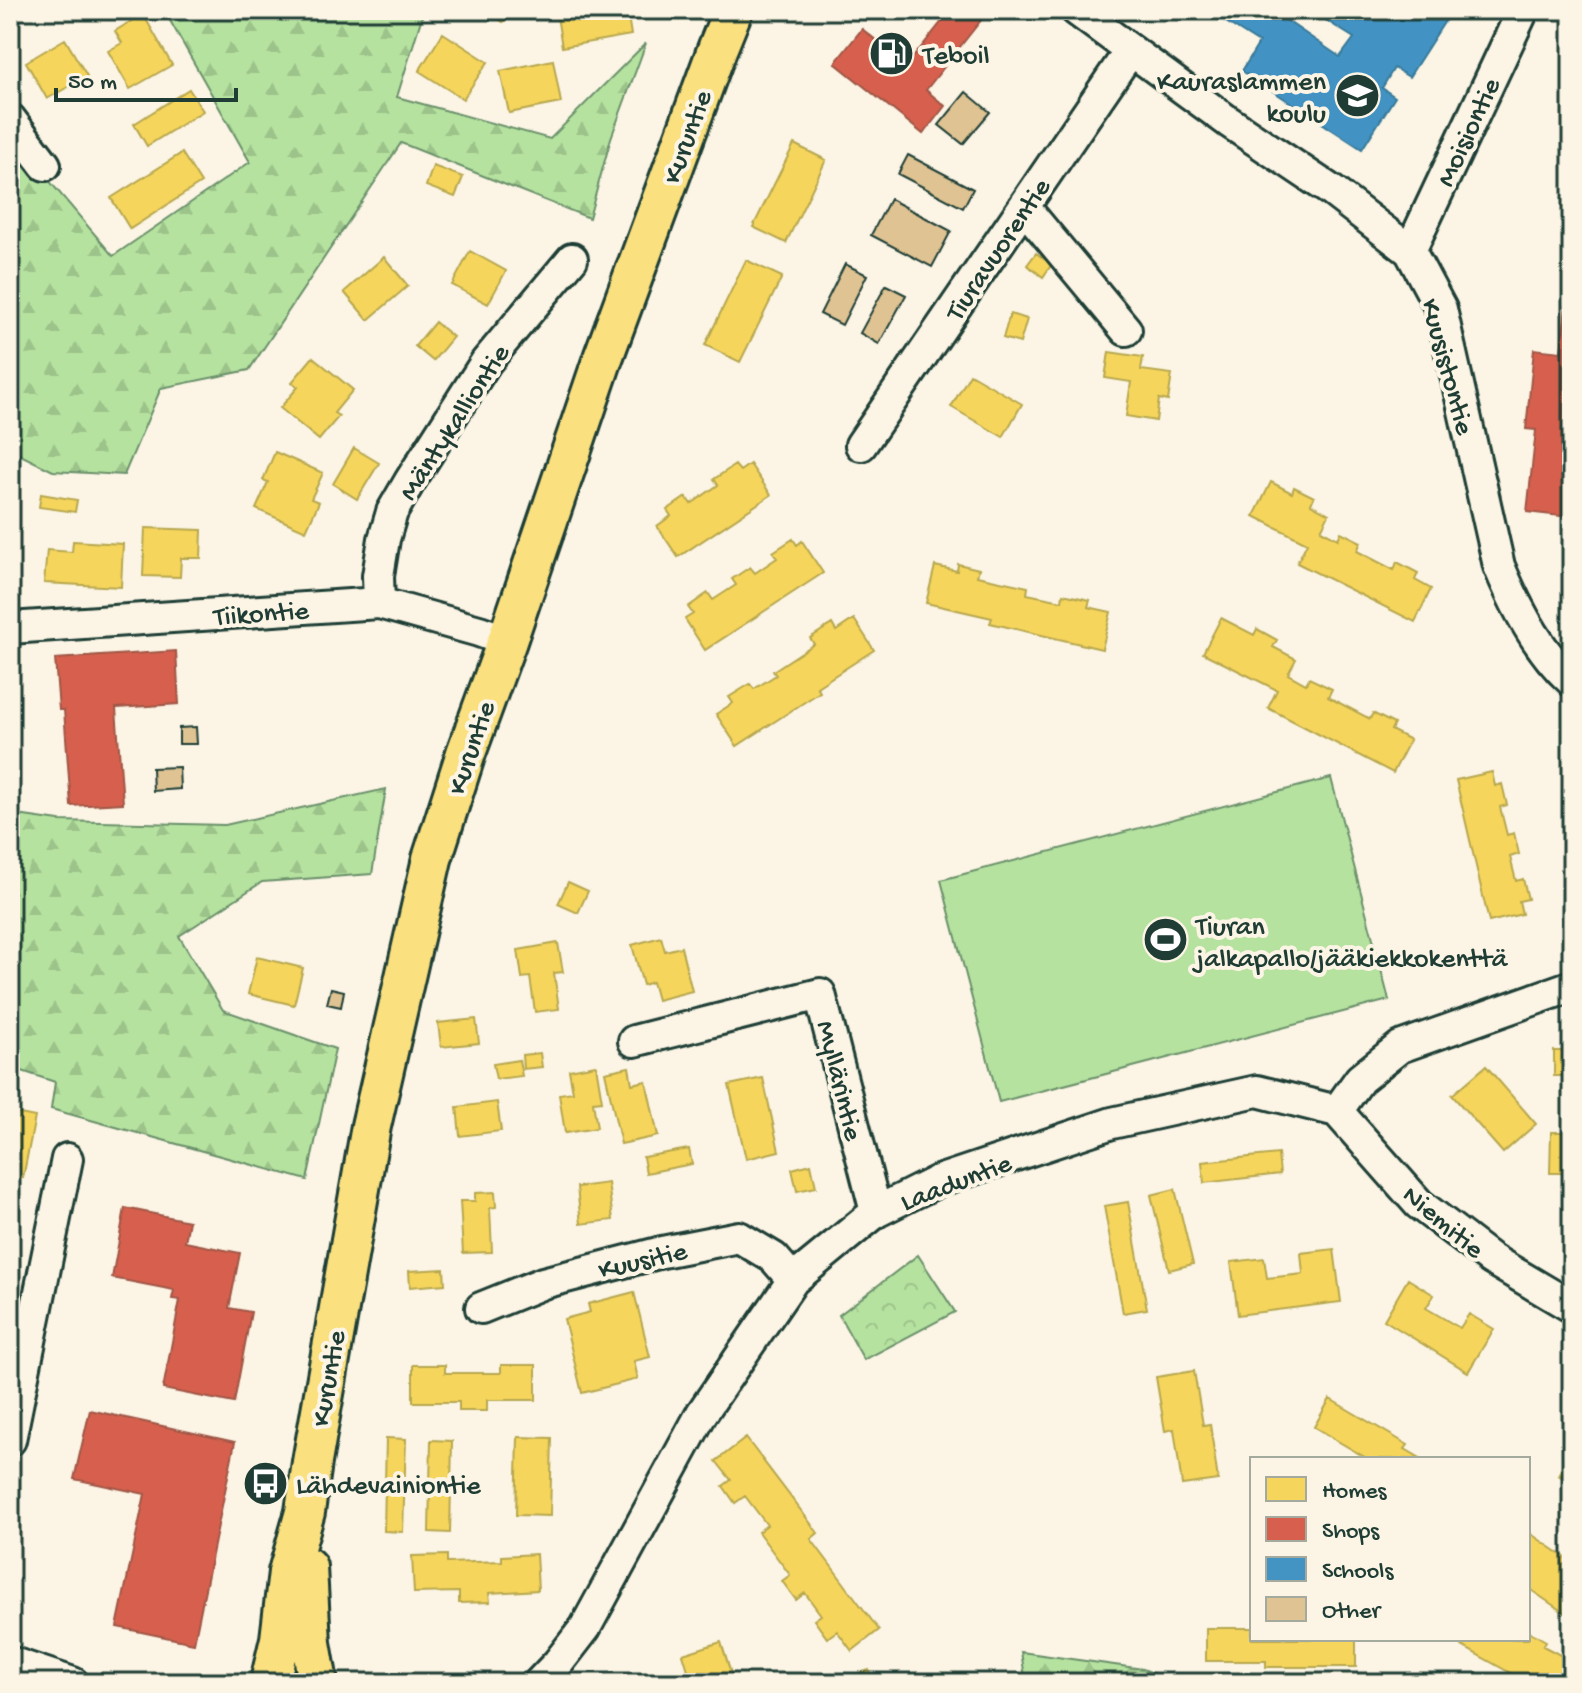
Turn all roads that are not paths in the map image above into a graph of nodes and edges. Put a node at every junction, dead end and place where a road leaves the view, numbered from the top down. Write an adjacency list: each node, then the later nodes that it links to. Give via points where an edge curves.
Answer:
1 (733, 10): 14 (main road, Kuruntie, via 603,358)
2 (1076, 10): 4 (street, Kuusistontie)
3 (1523, 10): 8 (street, Moisiontie)
4 (1130, 51): 7 (street, Tiuravuorentie); 8 (street, Kuusistontie)
5 (10, 119): 6 (street)
6 (45, 165)
7 (1024, 207): 10 (street); 11 (street, Tiuravuorentie)
8 (1410, 251): 15 (street, Kuusistontie, via 1441,309 1499,566 1539,642)
9 (572, 259): 12 (street, Mäntykalliontie, via 486,362 392,512 378,576)
10 (1126, 330)
11 (861, 445)
12 (379, 603): 13 (street, Tiikontie); 14 (street, Tiikontie)
13 (10, 628)
14 (507, 641): 25 (main road, Kuruntie, via 432,859 371,1126)
15 (1572, 681)
16 (1572, 986): 18 (street, via 1400,1047 1360,1079)
17 (634, 1041): 20 (street, Myllärintie, via 820,994)
18 (1337, 1111): 20 (street, Laaduntie, via 1257,1091 1112,1123 938,1181); 22 (street, Niemitie, via 1419,1204 1491,1259)
19 (67, 1159): 24 (street)
20 (876, 1212): 21 (street, Laaduntie)
21 (793, 1280): 23 (street, Kuusitie, via 774,1258 739,1237 543,1283); 30 (street, Laaduntie, via 702,1413 585,1628)
22 (1572, 1307)
23 (481, 1308)
24 (10, 1440)
25 (305, 1512): 28 (main road, Kuruntie, via 288,1572); 29 (main road, Kuruntie)
26 (10, 1662): 27 (street)
27 (73, 1683)
28 (278, 1683)
29 (318, 1683)
30 (539, 1683)

